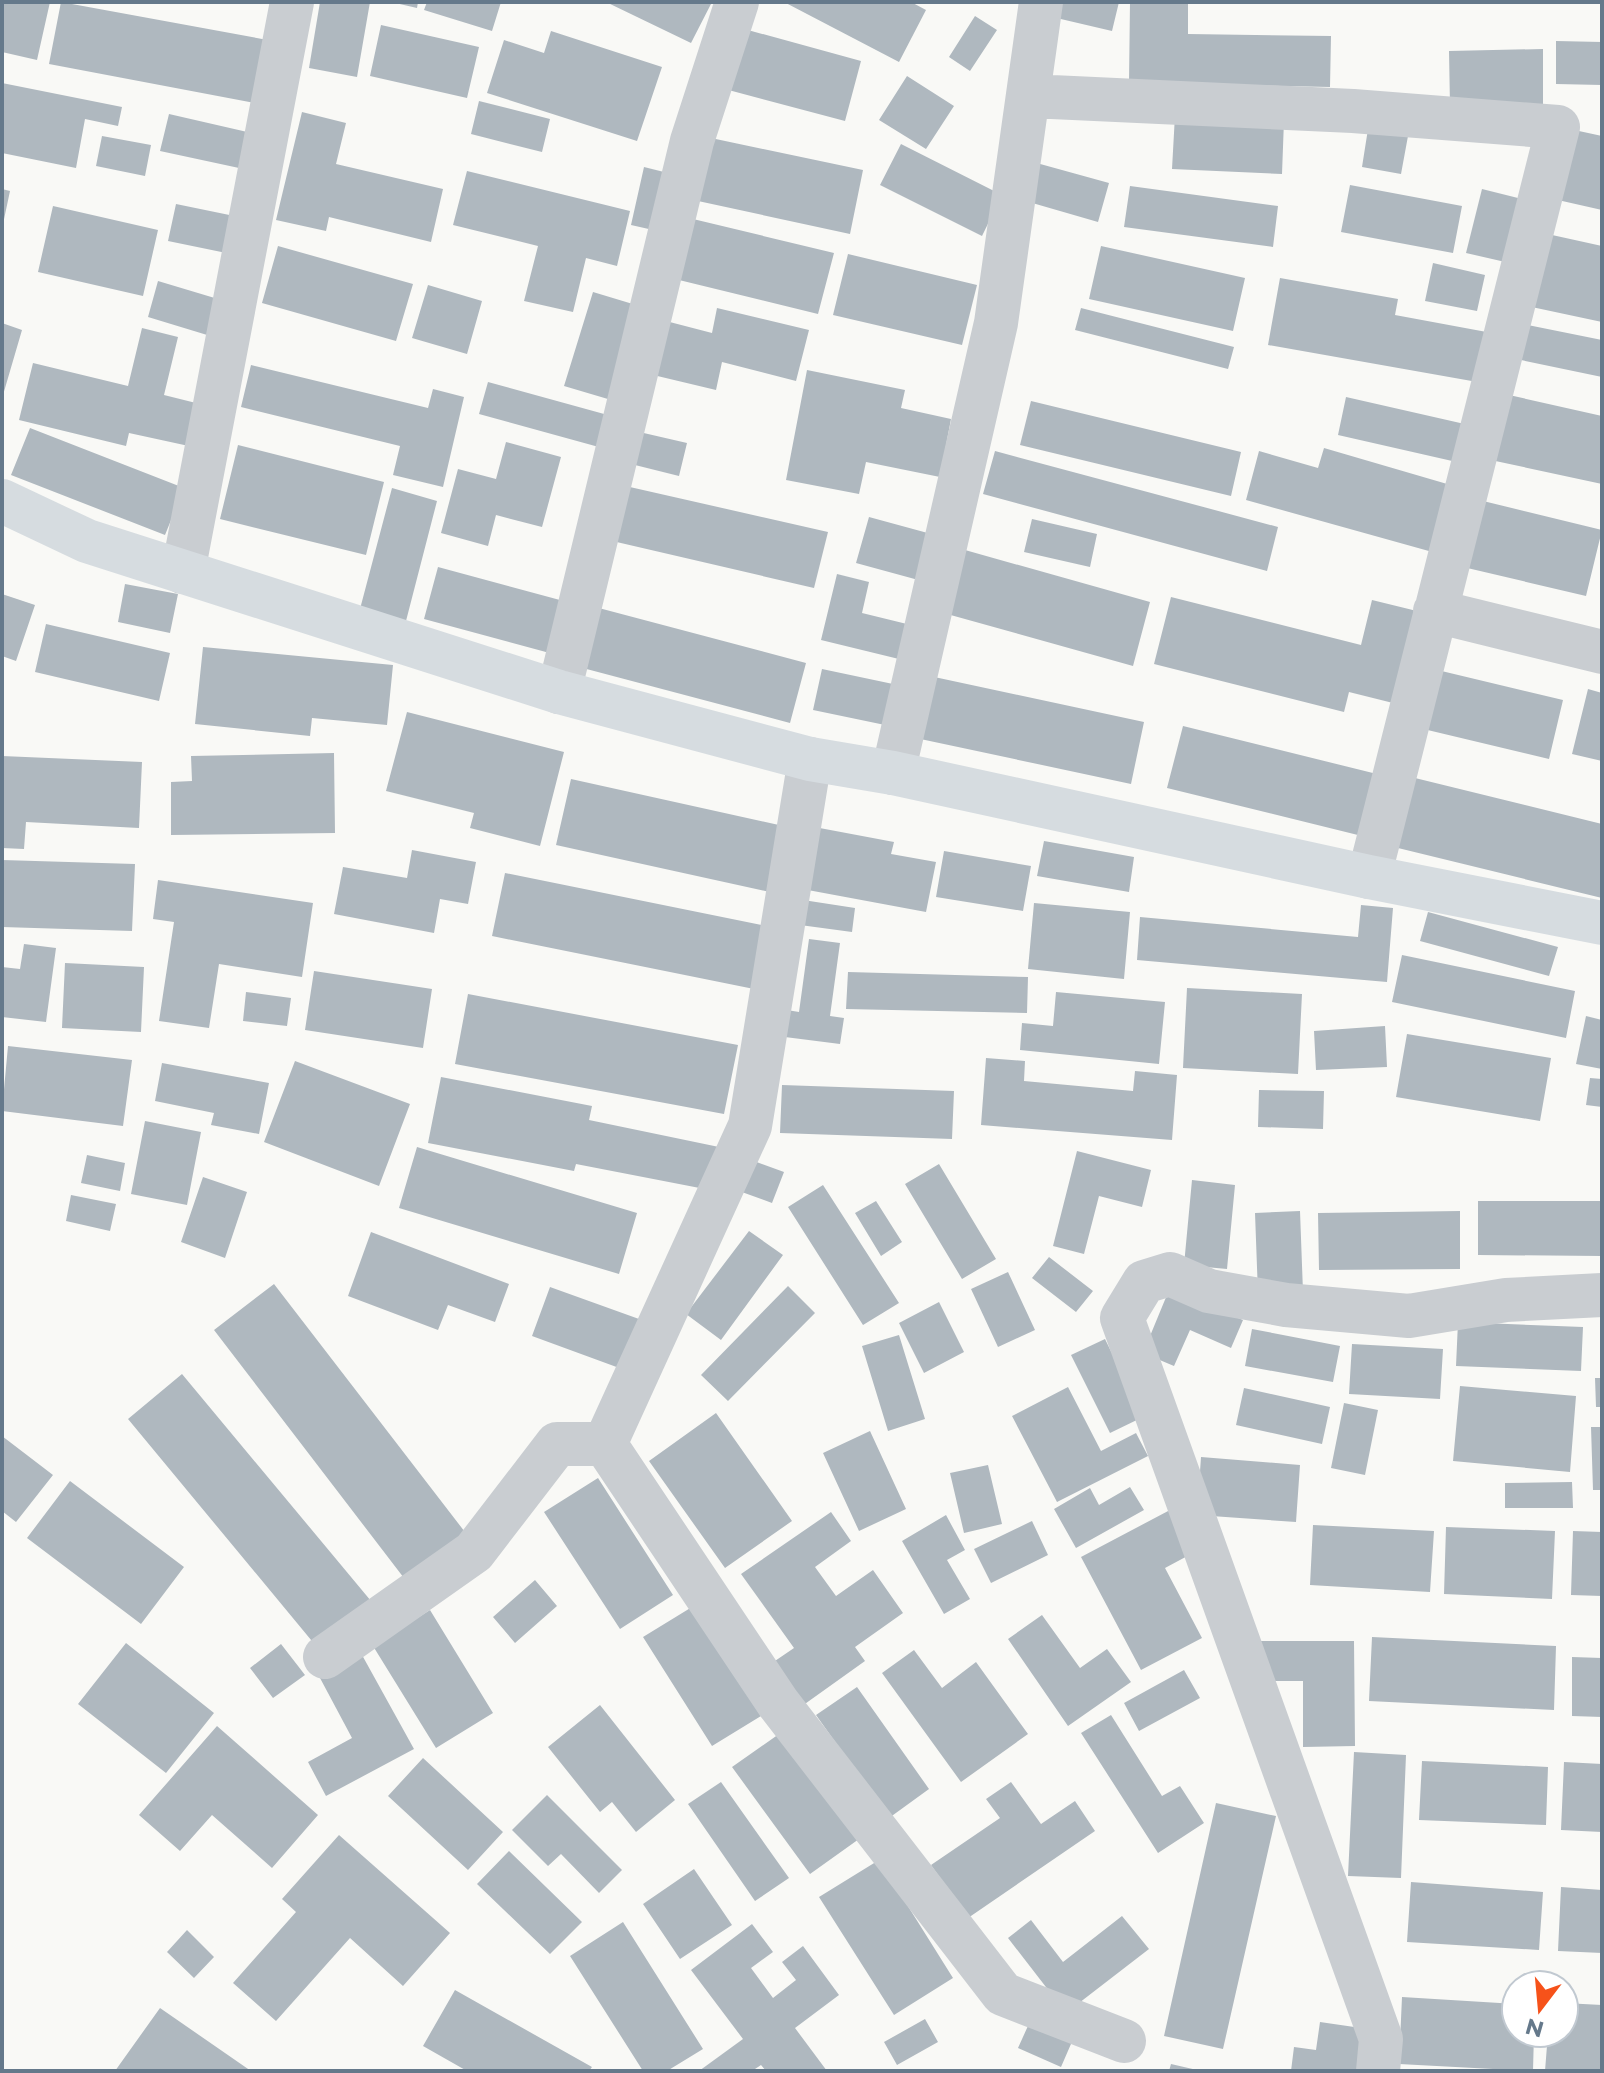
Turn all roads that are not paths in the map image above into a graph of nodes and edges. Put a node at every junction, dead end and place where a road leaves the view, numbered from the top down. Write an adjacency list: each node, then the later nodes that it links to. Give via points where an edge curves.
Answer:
1 (292, 2): 6 (street)
2 (737, 2): 9 (street, via 692,141)
3 (1041, 2): 4 (street)
4 (1030, 96): 7 (street, via 1558,127); 11 (street, via 996,323)
5 (2, 501): 6 (street, via 87,541)
6 (183, 572): 9 (street)
7 (1435, 611): 8 (street); 12 (street)
8 (1602, 652)
9 (559, 692): 10 (street)
10 (810, 759): 11 (street); 15 (street, via 750,1126)
11 (893, 773): 12 (street)
12 (1369, 877): 13 (street)
13 (1602, 923)
14 (1602, 1295): 18 (street, via 1506,1300 1409,1316 1286,1305 1209,1291 1170,1274 1144,1282 1122,1318 1381,2039)
15 (605, 1444): 16 (street, via 557,1444 474,1552); 17 (street, via 778,1703 1003,1994)
16 (325, 1657)
17 (1124, 2041)
18 (1378, 2071)

